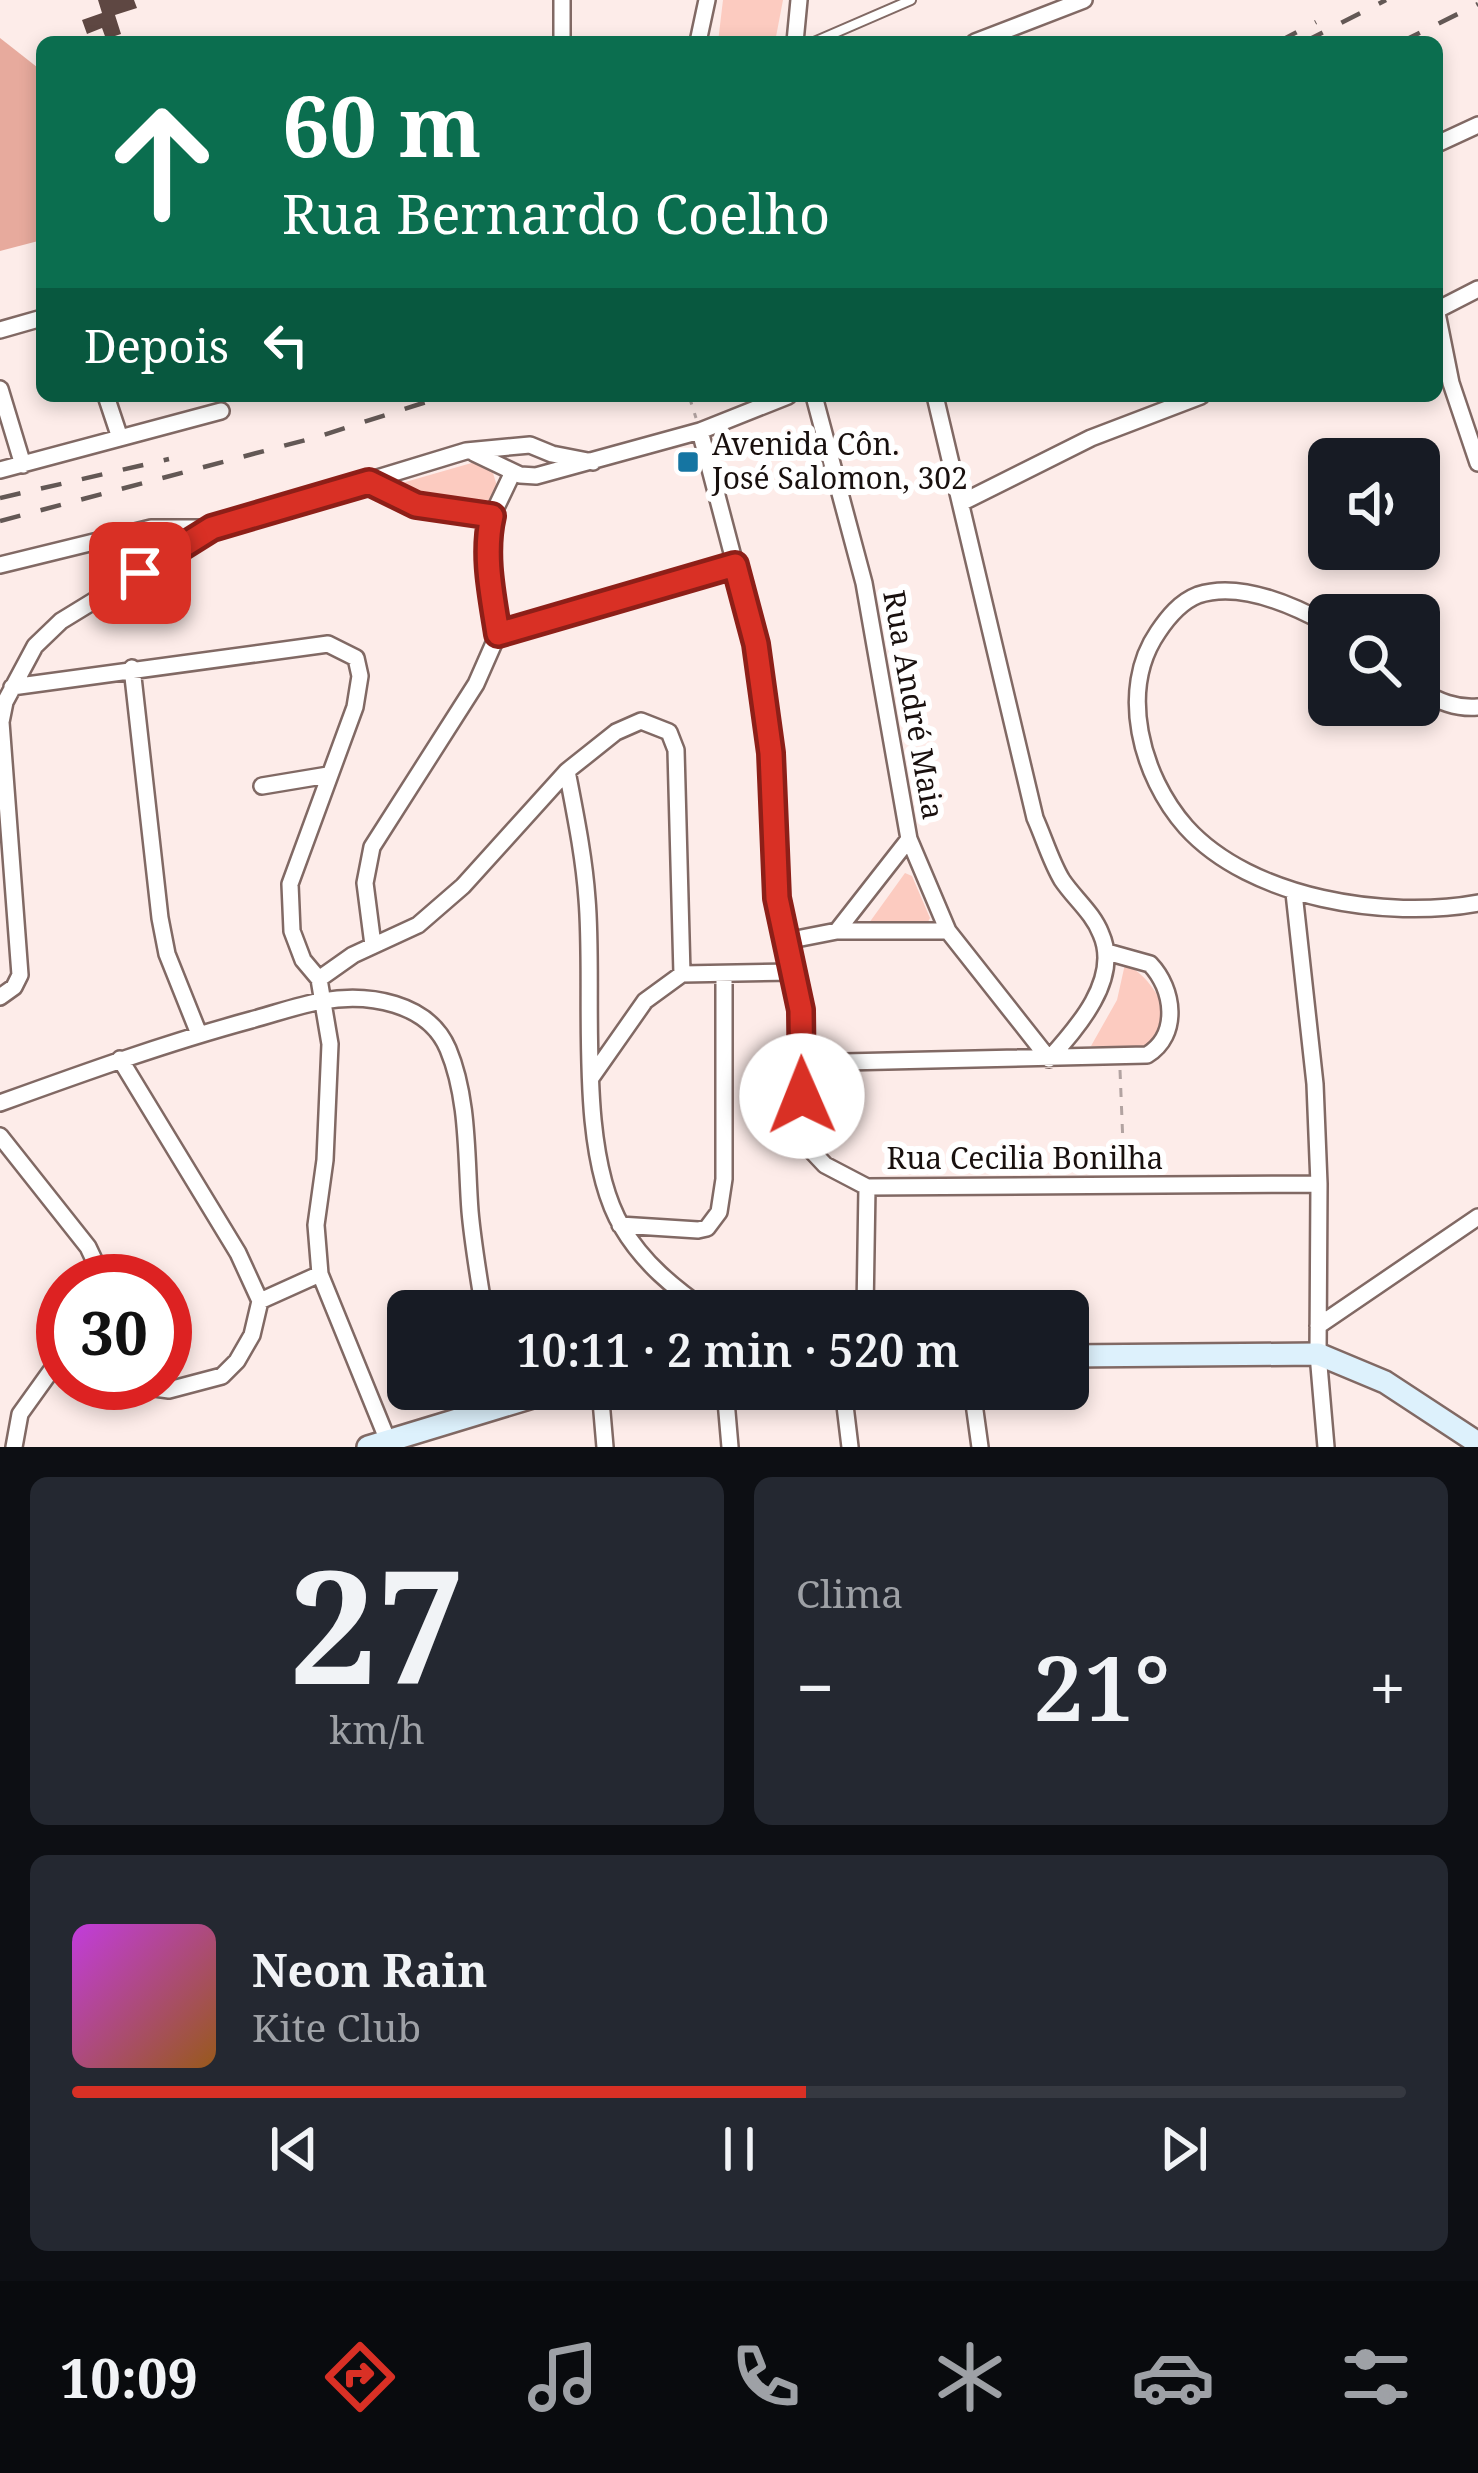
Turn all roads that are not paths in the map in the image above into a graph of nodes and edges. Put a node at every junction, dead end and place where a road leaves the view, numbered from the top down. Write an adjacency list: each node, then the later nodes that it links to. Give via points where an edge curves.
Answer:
1 (562, 0): 6 (street)
2 (707, 0): 7 (street)
3 (799, 0): 8 (street)
4 (911, 0): 9 (lane)
5 (1084, 0): 10 (street)
6 (562, 36)
7 (699, 36)
8 (796, 36)
9 (828, 36)
10 (991, 36)
11 (1478, 125): 12 (street)
12 (1443, 141)
13 (1478, 289): 14 (street)
14 (1443, 309)
15 (36, 320): 16 (street)
16 (0, 330)
17 (1443, 342): 31 (street)
18 (0, 389): 32 (street)
19 (108, 402): 26 (street)
20 (773, 402): 25 (street)
21 (816, 402): 51 (street, Rua André Maia, via 863,583)
22 (936, 402): 37 (street)
23 (1187, 402): 37 (street)
24 (221, 411): 26 (street)
25 (700, 431): 30 (street); 41 (street, Rua Cecilia Bonilha)
26 (120, 438): 32 (street)
27 (515, 447): 28 (street); 29 (street); 34 (street)
28 (466, 451): 34 (street); 36 (street)
29 (552, 454): 30 (street); 35 (street)
30 (593, 462): 35 (street)
31 (1478, 463)
32 (23, 465): 33 (street)
33 (0, 470)
34 (510, 470): 35 (street); 38 (street)
35 (544, 475)
36 (369, 482): 38 (street, via 416,505); 39 (street)
37 (961, 502): 58 (street, via 1035,818)
38 (492, 516): 43 (street, via 488,571)
39 (212, 528): 40 (street, via 151,528); 45 (street, via 61,621)
40 (0, 565)
41 (735, 565): 43 (street); 56 (street, Rua Cecilia Bonilha, via 771,753)
42 (1308, 613): 52 (street, via 1256,595 1196,596 1172,611 1136,676 1138,726 1156,781 1186,827)
43 (498, 634): 57 (street, via 476,684 372,847 365,883)
44 (132, 668): 45 (street); 49 (street, via 328,644 344,650 356,658 360,676); 65 (street, via 160,918)
45 (12, 687): 63 (street, via 1,722 20,975)
46 (1440, 702): 47 (street)
47 (1478, 707)
48 (567, 771): 57 (street, via 463,886 418,925); 60 (street, via 641,722 669,732 676,750); 69 (street, via 588,901)
49 (328, 775): 50 (street); 62 (street, via 290,884 292,931)
50 (262, 786)
51 (909, 839): 54 (street); 55 (street, Rua André Maia)
52 (1294, 893): 53 (street, via 1414,909); 72 (street)
53 (1478, 903)
54 (837, 931): 55 (street); 56 (street)
55 (948, 931): 66 (street, Rua André Maia)
56 (786, 941): 59 (street, Rua Cecilia Bonilha)
57 (373, 945): 62 (street)
58 (1106, 952): 66 (street, via 1091,1003); 66 (street, via 1150,964 1166,988 1169,1028 1154,1052)
59 (794, 972): 61 (street); 68 (street, Rua Cecilia Bonilha)
60 (682, 974): 61 (street); 69 (street, via 645,1001)
61 (724, 974): 75 (street, via 719,1212 698,1230)
62 (319, 979): 64 (street)
63 (0, 997)
64 (325, 1000): 65 (street); 77 (street); 78 (street, via 407,1007 437,1030 449,1052)
65 (199, 1034): 67 (street)
66 (1048, 1059): 68 (street)
67 (120, 1060): 70 (street); 81 (street)
68 (801, 1063): 73 (street, Rua Cecilia Bonilha, via 809,1148)
69 (591, 1078): 75 (street, via 601,1172)
70 (0, 1103)
71 (0, 1136): 76 (street)
72 (1319, 1184): 73 (street, Rua Cecilia Bonilha); 82 (street)
73 (867, 1187): 80 (street)
74 (1478, 1217): 82 (street)
75 (620, 1225): 79 (street)
76 (91, 1254)
77 (320, 1274): 81 (street); 93 (street)
78 (481, 1290)
79 (681, 1290)
80 (865, 1290)
81 (260, 1300): 85 (street, via 238,1361 222,1376)
82 (1318, 1326): 83 (street)
83 (1318, 1354): 84 (main road); 92 (main road, via 1385,1382); 99 (street)
84 (1089, 1356)
85 (192, 1384)
86 (36, 1393): 94 (street, via 20,1414)
87 (463, 1410): 93 (main road)
88 (602, 1410): 95 (street)
89 (726, 1410): 96 (street)
90 (846, 1410): 97 (street)
91 (975, 1410): 98 (street)
92 (1478, 1443)
93 (378, 1444)
94 (14, 1447)
95 (605, 1447)
96 (730, 1447)
97 (850, 1447)
98 (980, 1447)
99 (1326, 1447)

